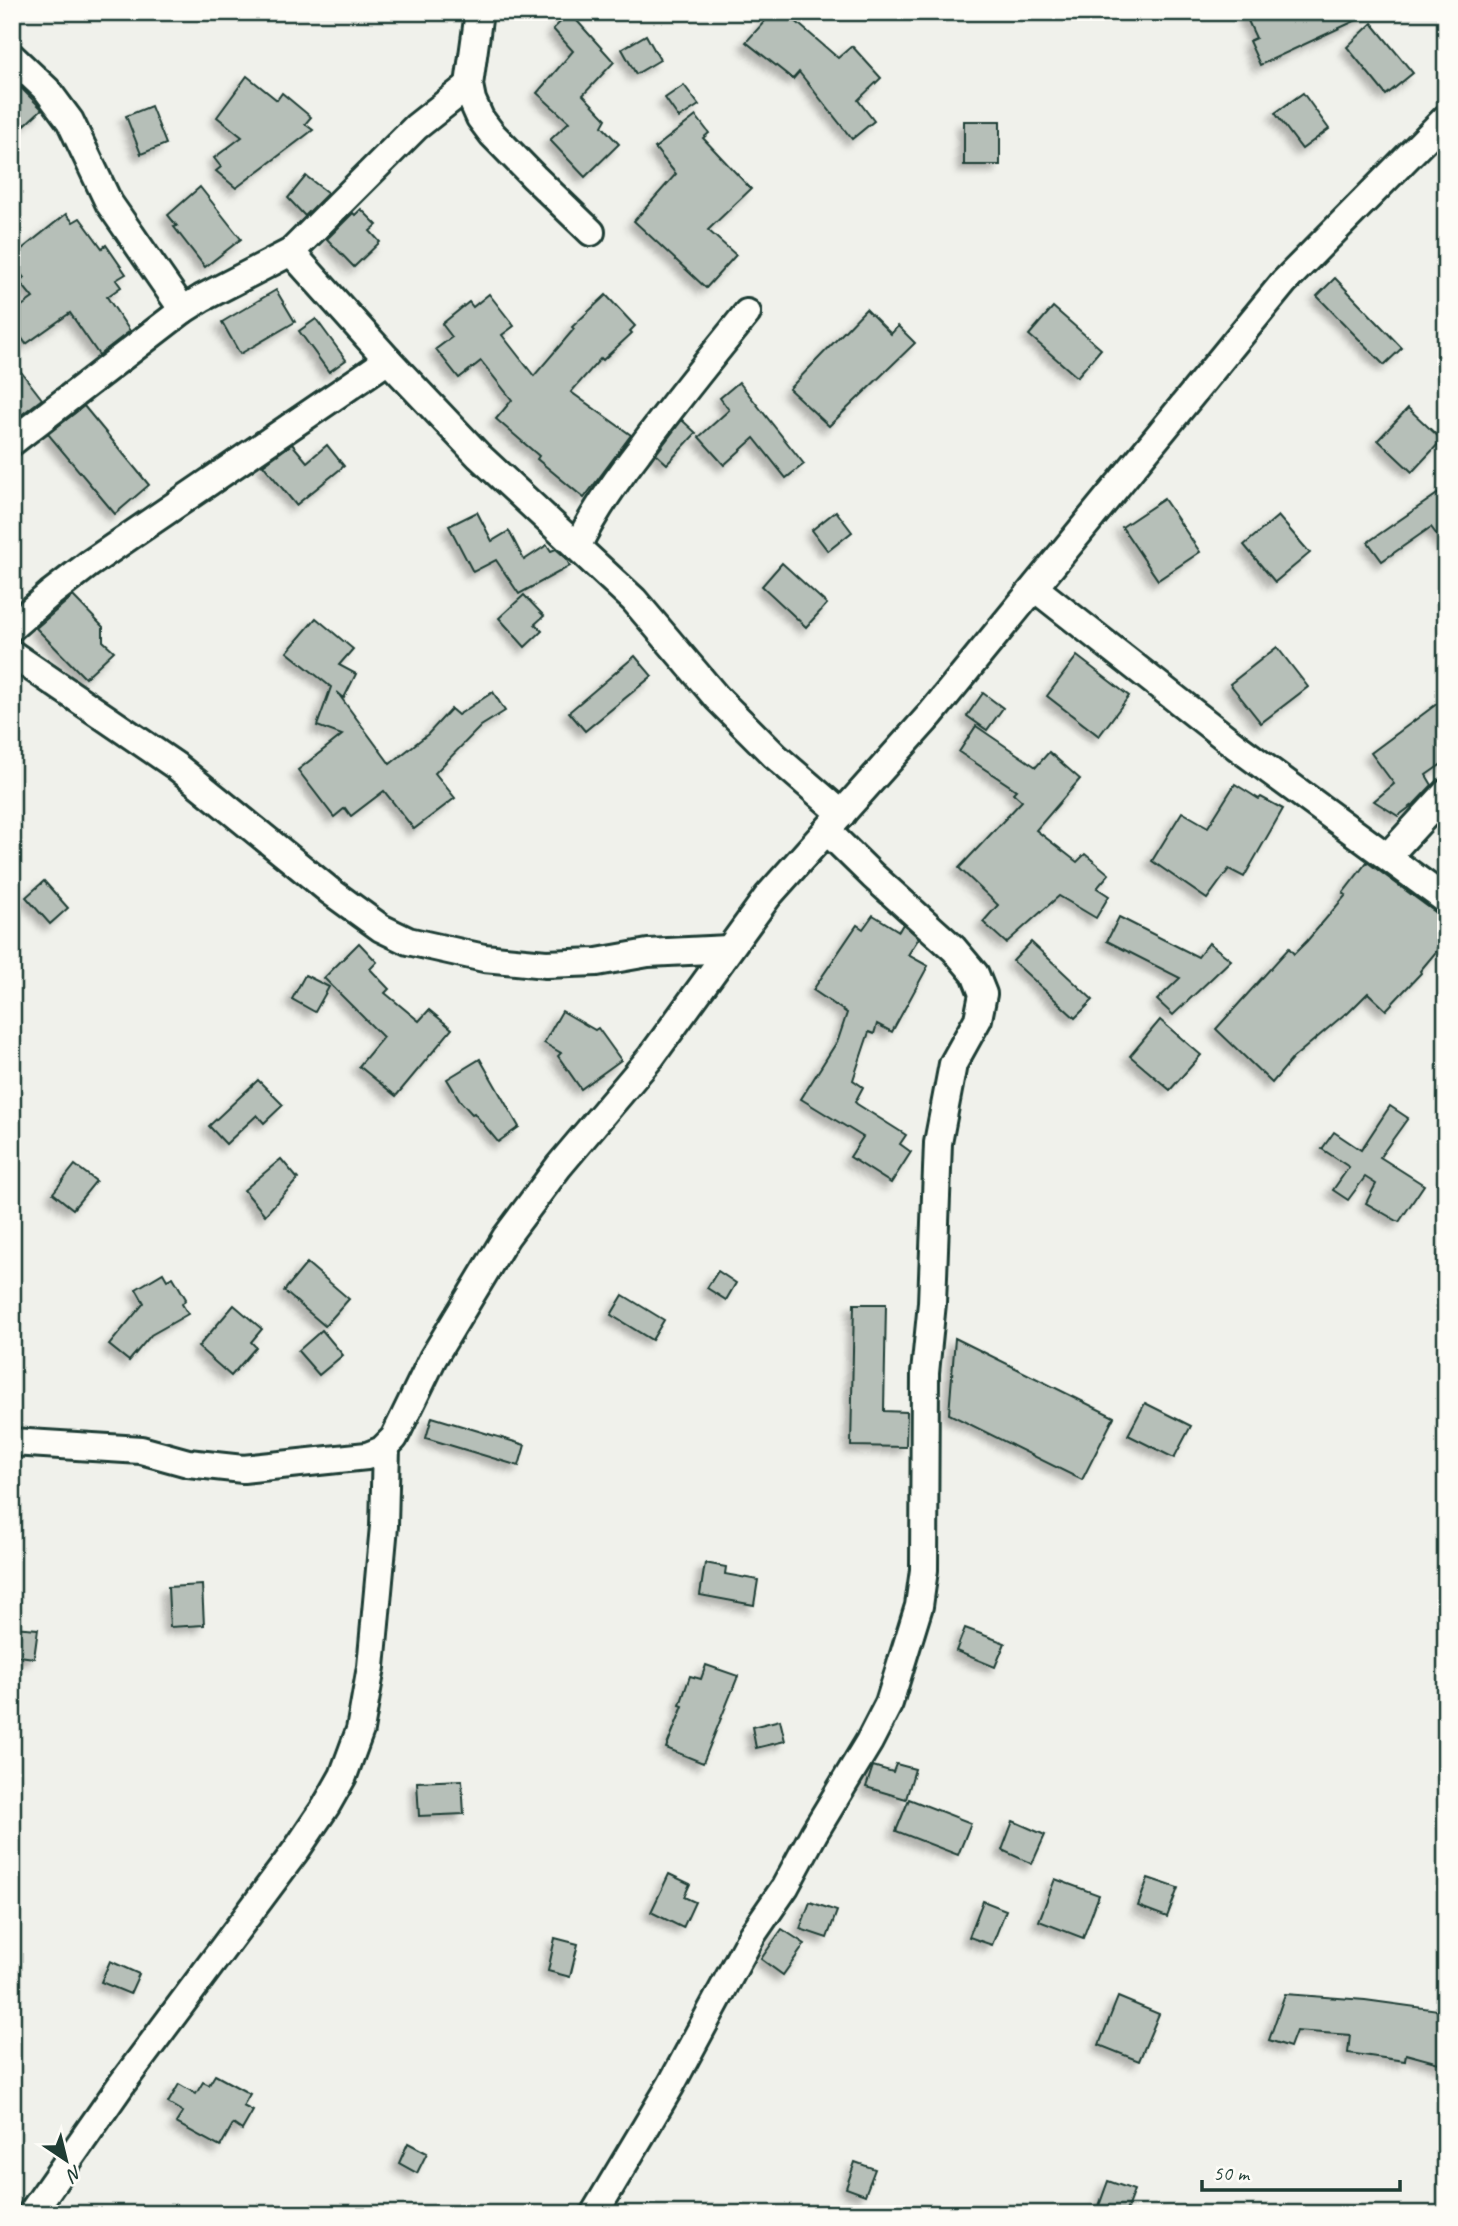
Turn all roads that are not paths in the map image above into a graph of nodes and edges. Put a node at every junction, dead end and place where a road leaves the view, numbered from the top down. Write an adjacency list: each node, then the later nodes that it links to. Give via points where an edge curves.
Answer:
1 (479, 12): 3 (street)
2 (12, 57): 7 (street, via 47,90 70,121 109,204)
3 (469, 85): 5 (street, via 480,118 492,134); 6 (street, via 416,127)
4 (1446, 118): 12 (street, via 1284,282)
5 (591, 232)
6 (291, 252): 7 (street); 9 (street)
7 (183, 310): 10 (street)
8 (747, 313): 11 (street, via 619,477)
9 (388, 360): 11 (street, via 479,456); 13 (street, via 89,564)
10 (12, 442)
11 (577, 547): 16 (street, via 634,600 717,698)
12 (1035, 589): 16 (street); 17 (street, via 1236,746)
13 (12, 627)
14 (12, 654): 19 (street, via 176,766 330,891 381,928 408,941 484,958 546,964)
15 (1446, 793): 17 (street)
16 (834, 822): 19 (street, via 768,896); 23 (street, via 873,876 954,949 975,974 982,995 978,1019 953,1064 938,1143 925,1373 924,1558 919,1606 889,1703 869,1742 752,1935)
17 (1388, 856): 18 (street)
18 (1446, 900)
19 (729, 949): 21 (street, via 652,1057 559,1166 506,1237 433,1357)
20 (12, 1442): 21 (street, via 141,1450 188,1463 243,1469 367,1456)
21 (386, 1447): 22 (street, via 371,1667 360,1730 344,1776 297,1849 129,2074)
22 (32, 2214)
23 (594, 2214)

